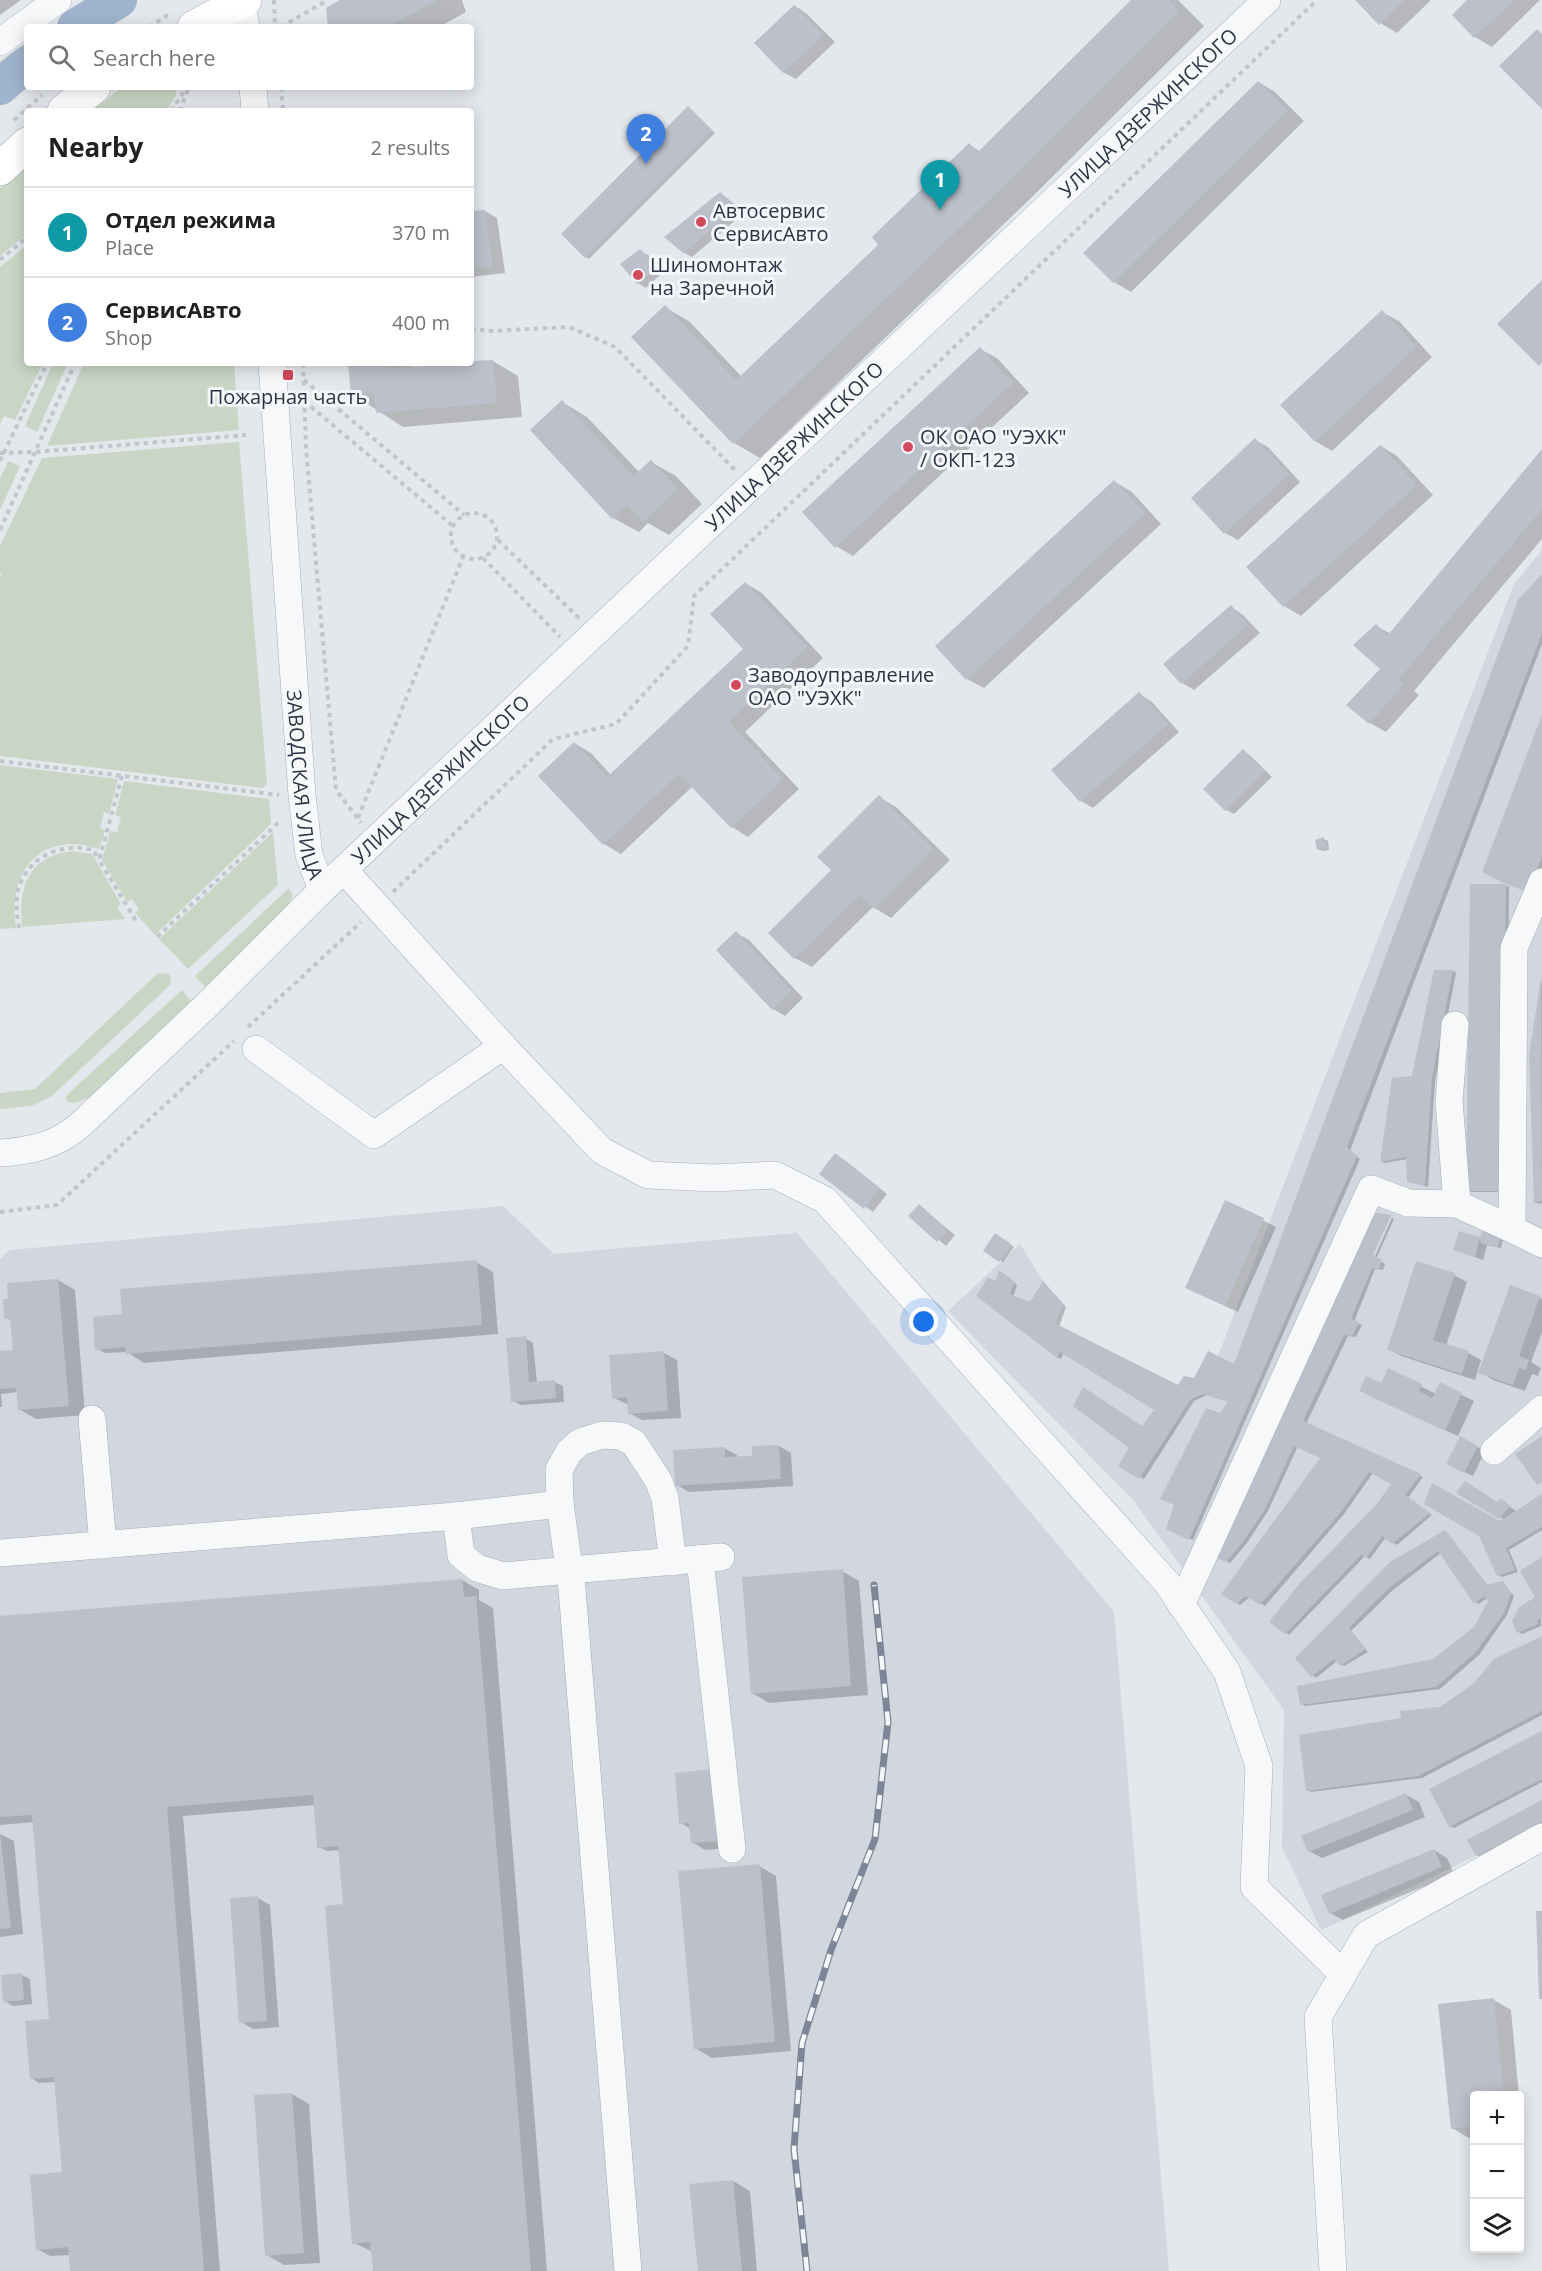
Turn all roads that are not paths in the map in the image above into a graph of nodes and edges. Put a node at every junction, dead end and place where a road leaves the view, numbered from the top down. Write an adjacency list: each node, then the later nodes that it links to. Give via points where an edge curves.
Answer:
1 (58, 0): 4 (street)
2 (1267, 0): 15 (street, УЛИЦА ДЗЕРЖИНСКОГО)
3 (243, 7): 5 (main road)
4 (25, 24)
5 (201, 24)
6 (24, 25): 7 (street)
7 (0, 42)
8 (85, 90): 10 (main road)
9 (253, 90): 11 (street)
10 (56, 100)
11 (255, 108)
12 (18, 135): 13 (main road)
13 (0, 169)
14 (272, 366): 17 (street, ЗАВОДСКАЯ УЛИЦА, via 302,795 309,855)
15 (344, 870): 17 (street, УЛИЦА ДЗЕРЖИНСКОГО); 20 (street)
16 (1542, 882): 23 (street, via 1514,948)
17 (322, 890): 21 (street, ЗАВОДСКАЯ УЛИЦА, via 208,1005 68,1136 41,1147)
18 (1455, 1025): 22 (street, via 1449,1101)
19 (247, 1038): 20 (street, via 374,1135)
20 (503, 1046): 34 (street, via 602,1151 648,1174 714,1178 775,1175 825,1200 1167,1583)
21 (0, 1153)
22 (1456, 1204): 23 (street); 34 (street, via 1408,1203 1371,1189)
23 (1512, 1229): 24 (street)
24 (1542, 1244)
25 (1542, 1409): 27 (street)
26 (92, 1419): 30 (street)
27 (1494, 1451)
28 (560, 1504): 29 (street); 32 (street, via 560,1470 569,1452 591,1438 621,1436 634,1443 658,1480 665,1498); 33 (street)
29 (456, 1516): 30 (street); 33 (street, via 461,1555 477,1568 503,1576)
30 (103, 1545): 31 (street)
31 (0, 1553)
32 (673, 1562): 33 (street); 36 (street, via 710,1558)
33 (570, 1570): 38 (street)
34 (1181, 1605): 37 (street, via 1227,1672 1259,1766 1254,1887)
35 (1542, 1837): 37 (street, via 1366,1935)
36 (732, 1849)
37 (1343, 1974): 39 (street, via 1318,2017)
38 (628, 2271)
39 (1333, 2271)

